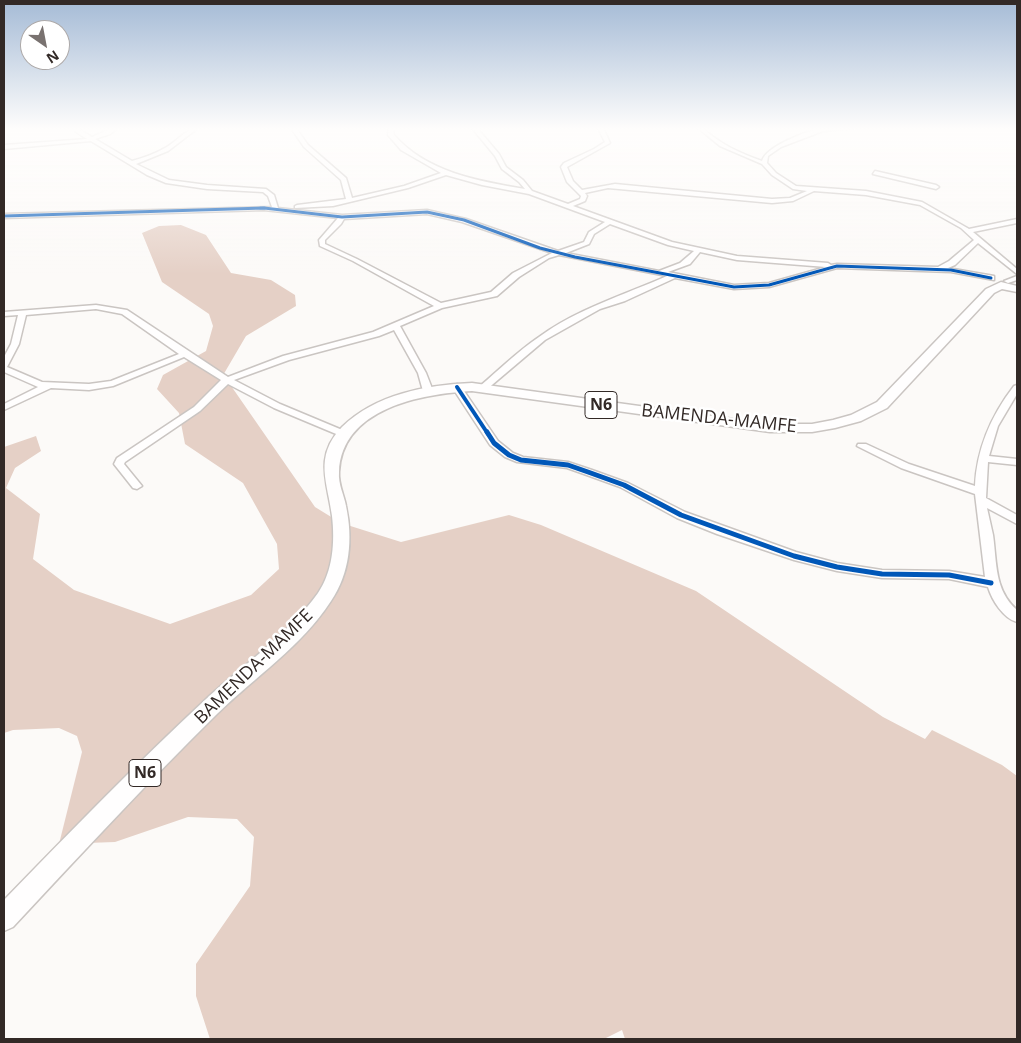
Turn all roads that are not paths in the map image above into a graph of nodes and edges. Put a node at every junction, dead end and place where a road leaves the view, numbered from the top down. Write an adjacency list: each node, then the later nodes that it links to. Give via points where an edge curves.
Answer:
1 (158, 177): 15 (street, via 168,182 207,187 264,190)
2 (342, 177): 13 (street)
3 (436, 177): 13 (street)
4 (459, 177): 11 (street)
5 (515, 177): 11 (street)
6 (568, 177): 12 (street)
7 (778, 177): 10 (street, via 792,186)
8 (891, 177): 9 (street)
9 (936, 187)
10 (815, 189): 12 (street, via 791,200 772,201 615,186); 20 (street, via 917,202)
11 (530, 192): 14 (street)
12 (582, 192): 14 (street, via 583,200)
13 (349, 200): 15 (street)
14 (568, 206): 18 (street)
15 (279, 208): 16 (street); 17 (street)
16 (4, 216)
17 (342, 217): 23 (street, via 406,212 438,214); 30 (street, via 322,240 322,245)
18 (611, 221): 22 (street, via 663,242); 23 (street, via 592,233 587,243)
19 (1017, 221): 20 (street)
20 (969, 231): 21 (street)
21 (978, 240): 25 (street, via 952,263); 27 (street)
22 (698, 251): 24 (street, via 762,261); 26 (street, via 683,265)
23 (558, 252): 26 (street); 30 (street, via 516,275 494,294)
24 (837, 266): 25 (street); 28 (street, via 788,281 753,287 734,287)
25 (940, 269): 29 (street, via 964,271)
26 (660, 272): 28 (street)
27 (1017, 272)
28 (674, 276): 39 (street, via 622,300 597,307 542,338)
29 (1004, 284): 39 (highway, BAMENDA-MAMFE / N6, via 882,406 834,424 812,428 770,428)
30 (440, 306): 33 (street)
31 (24, 312): 32 (street); 34 (street, via 96,307 113,309 133,317); 35 (street)
32 (4, 314)
33 (396, 326): 36 (street, via 286,358); 41 (street, via 420,368)
34 (185, 354): 36 (street); 37 (street, via 113,383 89,388)
35 (4, 367): 37 (street, via 32,382)
36 (227, 380): 43 (street, via 277,406); 47 (street, via 197,409 121,460 119,464)
37 (52, 385): 42 (street)
38 (457, 387): 39 (highway, BAMENDA-MAMFE / N6); 41 (highway, BAMENDA-MAMFE / N6); 50 (street, via 494,443 508,455 521,460 568,465 624,485 681,515 721,531 837,567 882,574 949,575)
39 (483, 388)
40 (1017, 389): 45 (street, via 1000,411)
41 (428, 391): 43 (highway, BAMENDA-MAMFE / N6, via 380,406)
42 (4, 407)
43 (344, 434): 52 (highway, BAMENDA-MAMFE / N6, via 333,456 331,470 341,523 342,543 336,570 323,600)
44 (862, 446): 48 (street)
45 (984, 459): 46 (street); 48 (street)
46 (1017, 462)
47 (137, 486)
48 (981, 496): 49 (street); 50 (street)
49 (1017, 520)
50 (992, 583): 51 (street, via 1001,603)
51 (1017, 617)
52 (292, 634): 53 (highway, BAMENDA-MAMFE / N6, via 211,706)
53 (4, 918)

